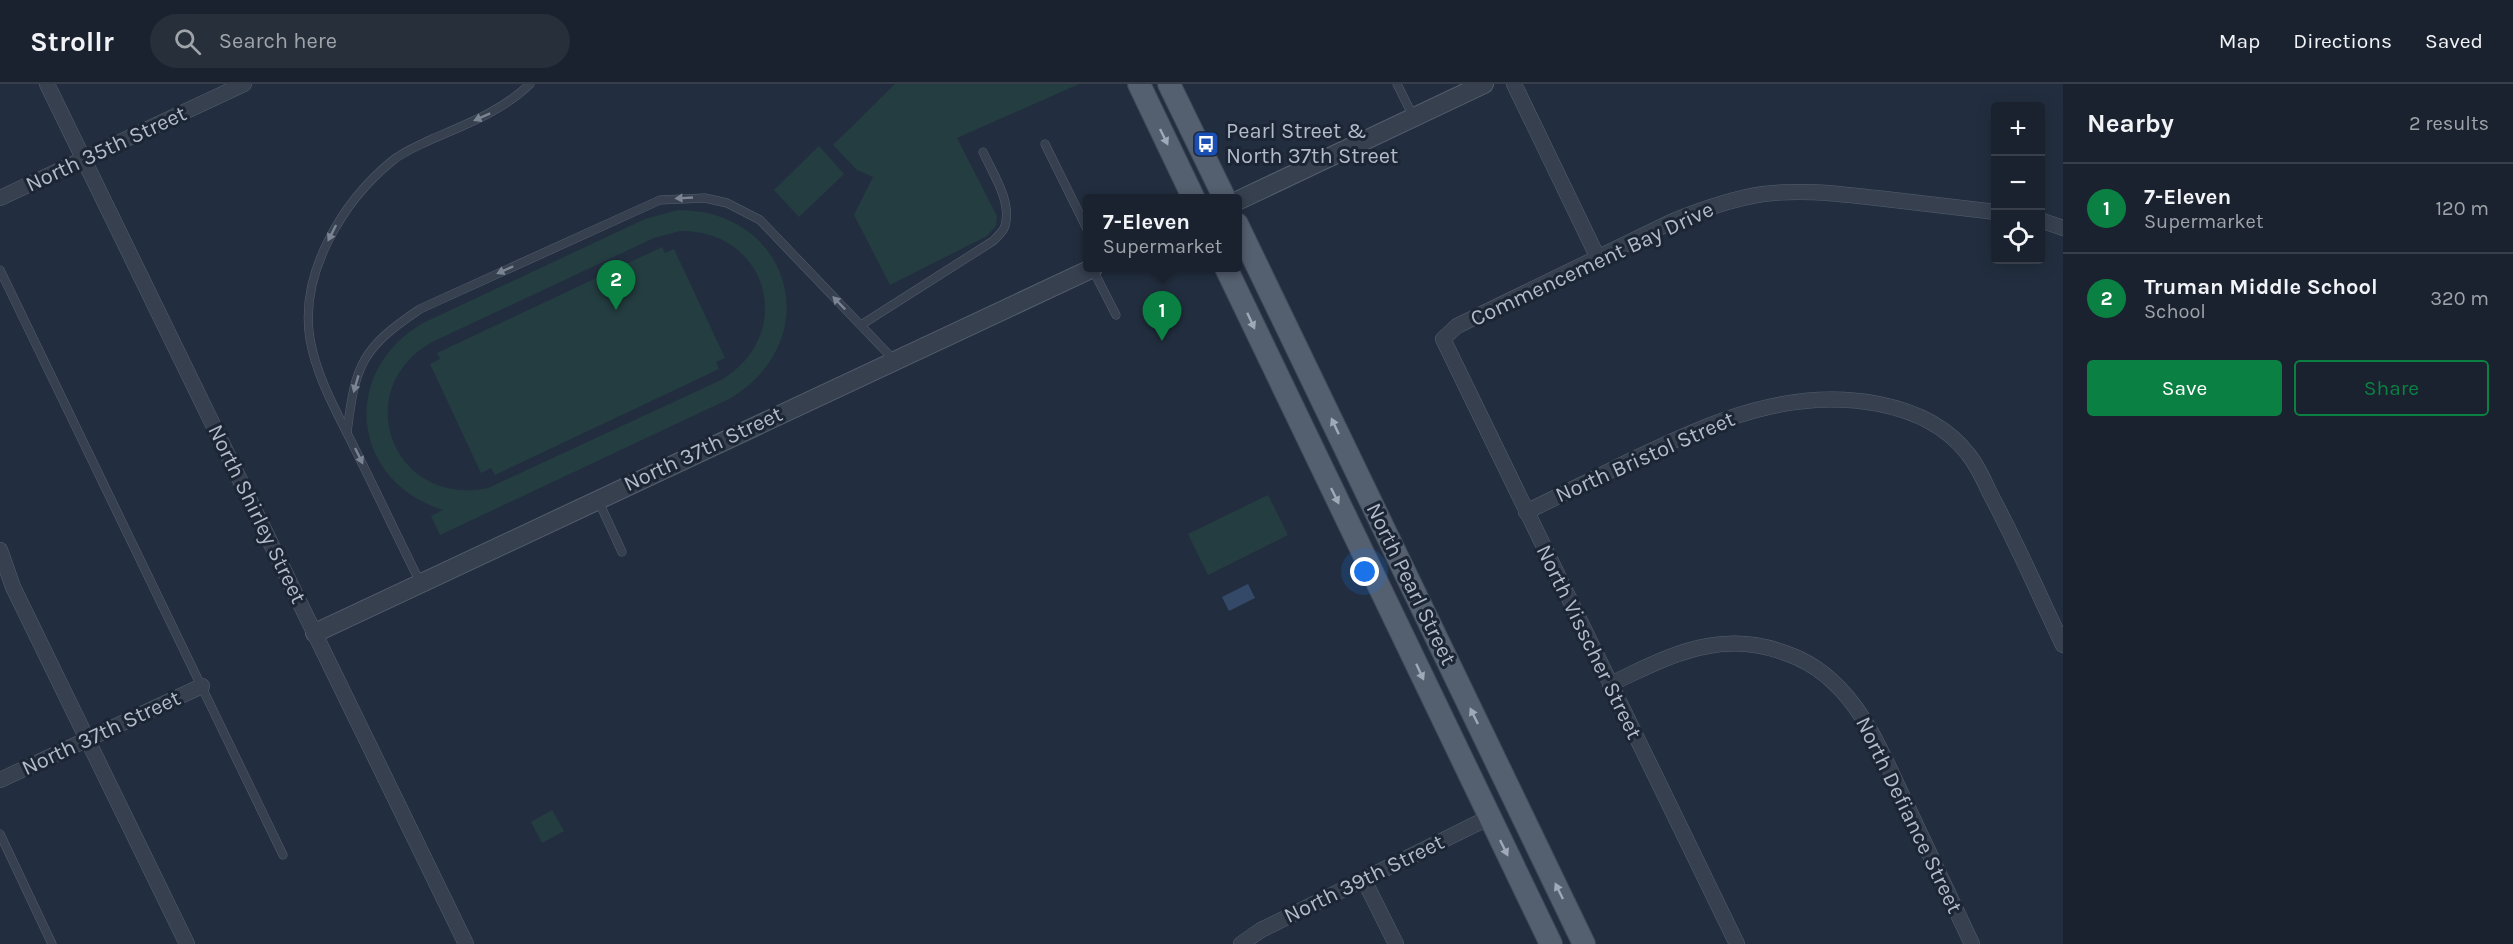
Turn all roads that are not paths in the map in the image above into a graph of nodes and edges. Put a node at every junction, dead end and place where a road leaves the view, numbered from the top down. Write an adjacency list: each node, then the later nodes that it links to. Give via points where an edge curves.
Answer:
1 (47, 84): 12 (street, North Shirley Street)
2 (244, 84): 12 (street, North 35th Street)
3 (530, 84): 31 (lane, one-way to 31, via 500,108 393,160 360,191 337,223 314,280 309,326 313,352)
4 (1139, 84): 13 (main road, one-way to 13)
5 (1169, 84): 14 (main road)
6 (1397, 84): 9 (lane)
7 (1484, 84): 9 (street)
8 (1514, 84): 22 (street)
9 (1414, 118): 16 (street)
10 (1045, 144): 18 (lane)
11 (983, 152): 28 (lane, via 1004,198 1004,228 993,241)
12 (84, 159): 15 (street, North 35th Street); 37 (street, North Shirley Street)
13 (1192, 194)
14 (1223, 194)
15 (0, 198)
16 (1242, 199)
17 (1991, 212): 22 (street, Commencement Bay Drive, via 1835,193 1762,195 1695,212)
18 (1083, 221)
19 (2045, 222): 20 (street)
20 (2063, 228)
21 (1242, 234): 53 (main road, North Pearl Street, one-way to 21)
22 (1598, 258): 29 (street, Commencement Bay Drive, via 1457,326)
23 (0, 270): 40 (lane)
24 (1083, 272): 30 (street, North 37th Street)
25 (1094, 272): 27 (lane)
26 (1228, 272): 43 (main road, North Pearl Street, one-way to 43)
27 (1116, 315)
28 (861, 325): 30 (lane); 31 (lane, one-way to 31, via 752,215 705,198 660,200 420,309 398,324 365,357 354,383)
29 (1443, 339): 33 (street, North Visscher Street)
30 (894, 360): 32 (street, North 37th Street)
31 (347, 433): 36 (lane, one-way to 36)
32 (597, 499): 35 (lane); 36 (street, North 37th Street)
33 (1526, 512): 38 (street, North Bristol Street, via 1712,423 1747,411 1831,399 1902,408 1949,434 1969,454); 39 (street, North Visscher Street)
34 (0, 550): 41 (street, via 13,587)
35 (622, 552)
36 (420, 582): 37 (street, North 37th Street)
37 (315, 633): 49 (street, North Shirley Street)
38 (2063, 645)
39 (1610, 684): 54 (street, North Visscher Street); 55 (street, North Defiance Street, via 1695,649 1738,644 1774,648 1827,674 1854,704 1870,730)
40 (202, 686): 41 (street, North 37th Street); 45 (lane)
41 (88, 739): 42 (street, North 37th Street); 48 (street)
42 (0, 780)
43 (1490, 817): 46 (street, North 39th Street); 52 (main road, North Pearl Street, one-way to 52)
44 (0, 834): 47 (lane)
45 (283, 855)
46 (1364, 880): 50 (street, North 39th Street, via 1261,930); 51 (street)
47 (52, 944)
48 (187, 944)
49 (466, 944)
50 (1241, 944)
51 (1396, 944)
52 (1551, 944)
53 (1584, 944)
54 (1737, 944)
55 (1972, 944)

